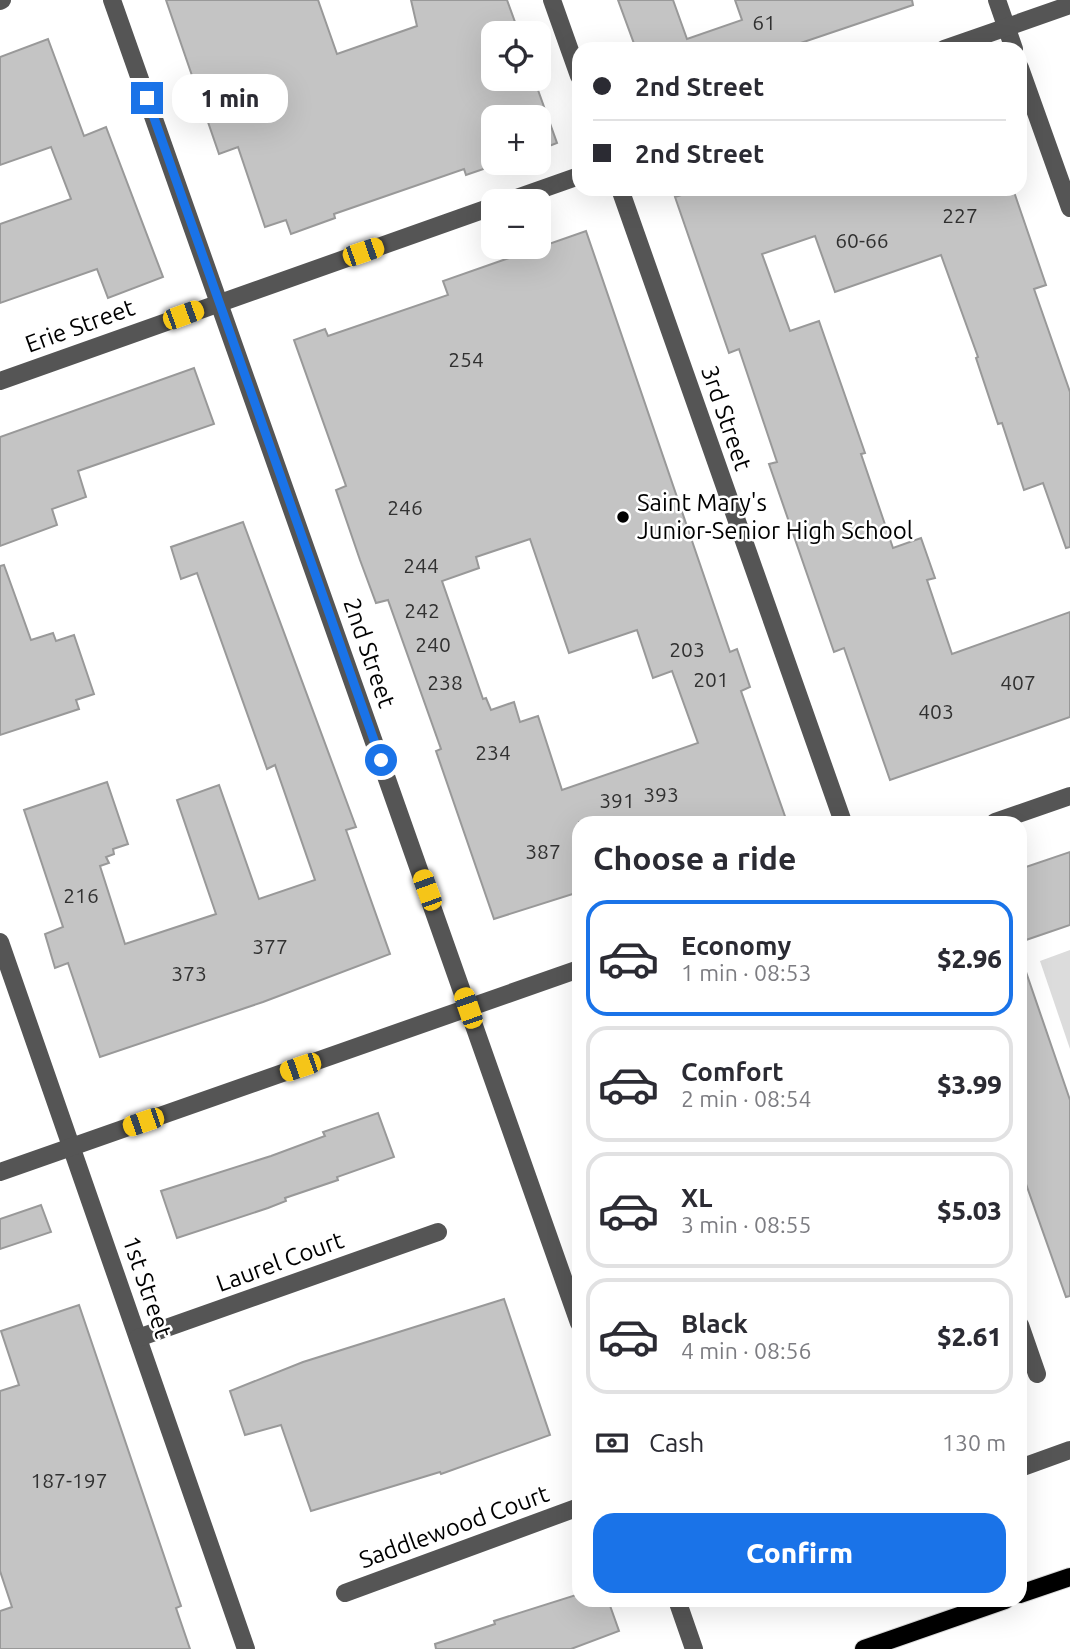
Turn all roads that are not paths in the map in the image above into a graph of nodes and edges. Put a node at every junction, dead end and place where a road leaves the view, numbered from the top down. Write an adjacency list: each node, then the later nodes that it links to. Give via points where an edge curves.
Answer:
1 (112, 0): 15 (street, 2nd Street)
2 (552, 0): 8 (street)
3 (997, 0): 5 (street)
4 (1070, 5): 5 (street)
5 (1006, 27): 6 (street); 7 (street)
6 (964, 42)
7 (1011, 42)
8 (572, 56)
9 (1027, 88): 13 (street)
10 (572, 178): 11 (street)
11 (542, 189)
12 (622, 196): 18 (street, 3rd Street)
13 (1070, 208)
14 (481, 211): 15 (street, Erie Street)
15 (219, 302): 16 (street, Erie Street); 22 (street, 2nd Street)
16 (0, 381)
17 (1070, 796): 19 (street)
18 (841, 816)
19 (1012, 816)
20 (0, 942): 23 (street, 1st Street)
21 (572, 971): 22 (street)
22 (468, 1008): 23 (street); 26 (street, 2nd Street)
23 (73, 1147): 24 (street); 27 (street, 1st Street)
24 (0, 1172)
25 (438, 1232): 27 (street, Laurel Court)
26 (572, 1303)
27 (138, 1338): 38 (street, 1st Street)
28 (1027, 1345): 29 (street)
29 (1037, 1374)
30 (1070, 1450): 31 (street)
31 (1027, 1465)
32 (572, 1510): 35 (street, Saddlewood Court)
33 (1070, 1577): 34 (main road)
34 (1027, 1592)
35 (345, 1593)
36 (679, 1607): 39 (street)
37 (985, 1607): 40 (main road)
38 (246, 1649)
39 (694, 1649)
40 (864, 1649)

